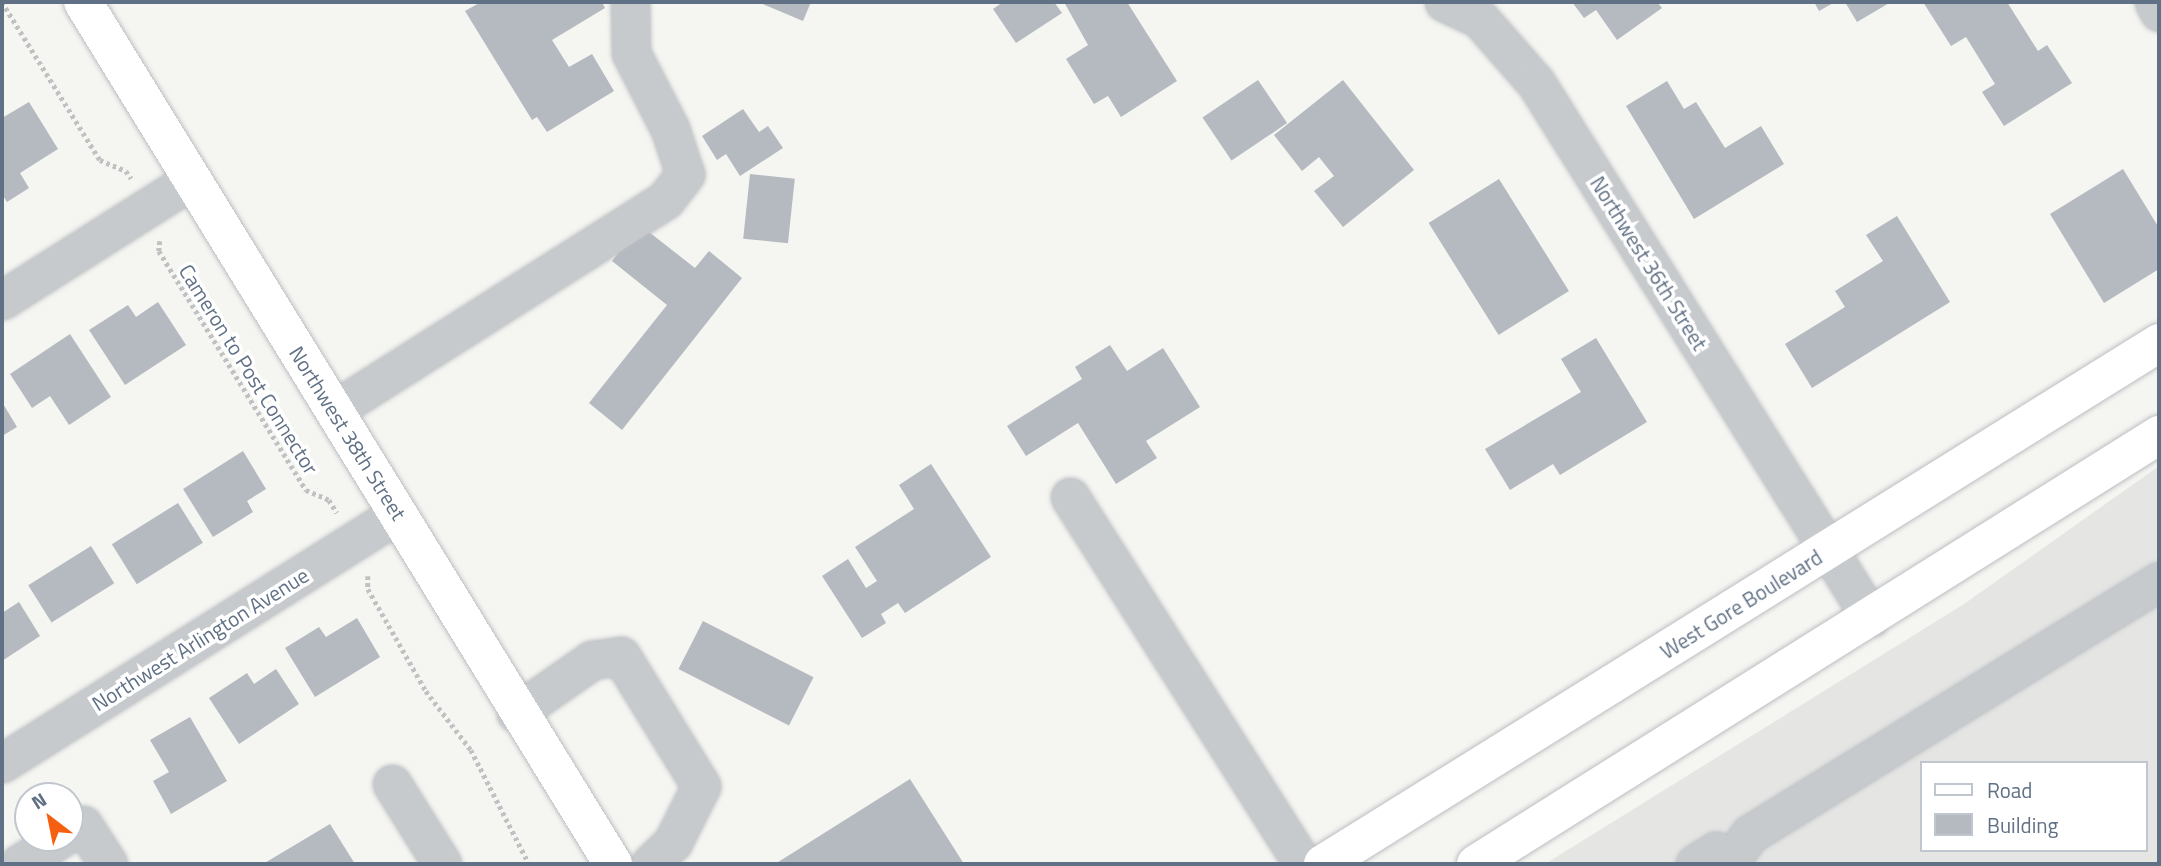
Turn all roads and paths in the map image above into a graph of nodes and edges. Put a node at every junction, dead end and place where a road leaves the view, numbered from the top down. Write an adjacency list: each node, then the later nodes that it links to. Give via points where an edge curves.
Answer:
1 (2, 2): 8 (path, Cameron to Post Connector, via 100,160 126,171)
2 (83, 2): 7 (main road, Northwest 38th Street)
3 (630, 2): 11 (street, via 631,52 670,129 685,174 665,200)
4 (1444, 2): 16 (street, Northwest 36th Street, via 1479,18 1536,83)
5 (2154, 2): 6 (street)
6 (2159, 12)
7 (191, 180): 8 (street); 11 (main road, Northwest 38th Street)
8 (148, 207): 9 (street); 15 (path, Cameron to Post Connector, via 162,230 159,251 306,490 329,500)
9 (2, 300)
10 (2159, 343): 16 (main road, West Gore Boulevard)
11 (334, 410): 14 (main road, Northwest 38th Street)
12 (2159, 435): 18 (main road)
13 (1070, 497): 31 (street)
14 (398, 514): 15 (street, Northwest Arlington Avenue); 19 (main road, Northwest 38th Street)
15 (355, 542): 20 (street, Northwest Arlington Avenue); 28 (path, Cameron to Post Connector, via 367,563 368,589 426,691 471,750)
16 (1828, 549): 18 (street, Northwest 36th Street); 32 (main road, West Gore Boulevard)
17 (2159, 581): 24 (street, via 1750,834)
18 (1871, 618): 33 (main road)
19 (516, 713): 29 (main road, Northwest 38th Street); 30 (street, via 592,660 621,656 701,786 673,842)
20 (2, 763)
21 (392, 783): 27 (street)
22 (84, 827): 26 (street)
23 (38, 852): 25 (street)
24 (1737, 860): 34 (street, via 1716,851)
25 (19, 864)
26 (108, 864)
27 (442, 864)
28 (529, 864)
29 (613, 864)
30 (650, 864)
31 (1303, 864)
32 (1323, 864)
33 (1476, 864)
34 (1695, 864)

